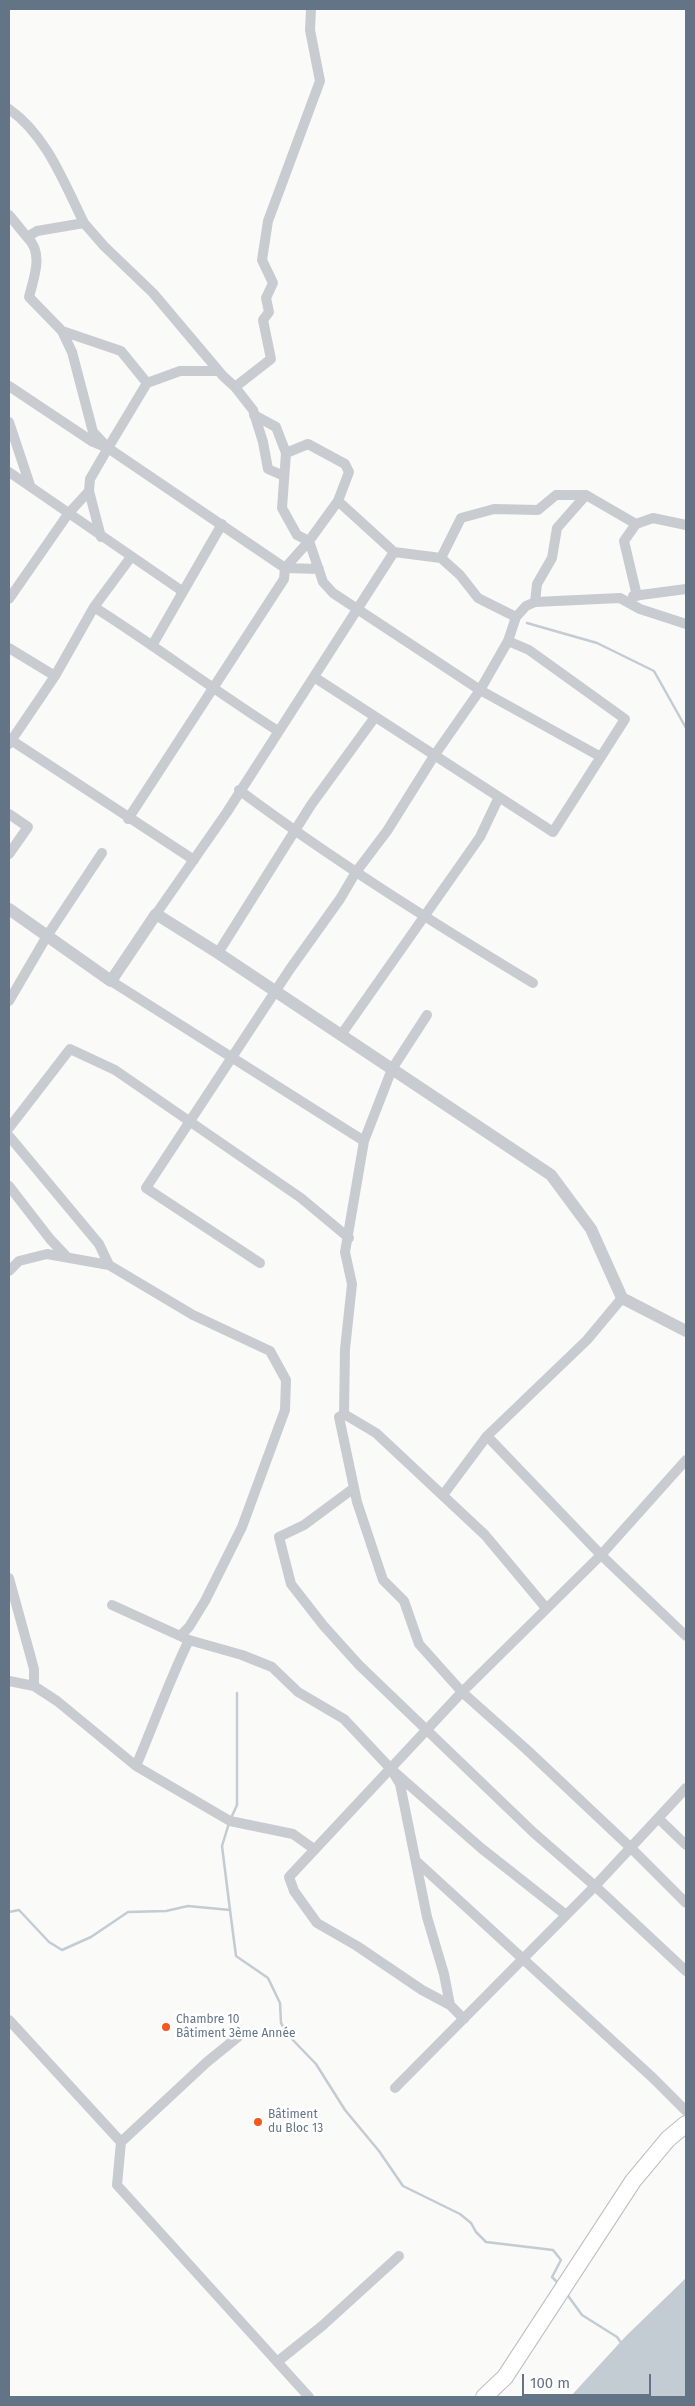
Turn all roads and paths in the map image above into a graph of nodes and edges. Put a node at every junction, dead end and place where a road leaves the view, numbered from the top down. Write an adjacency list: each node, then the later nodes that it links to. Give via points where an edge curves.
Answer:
1 (311, 9): 10 (street, via 310,30 320,81 268,221 262,260 273,283 266,298 270,312 263,320 271,359)
2 (9, 109): 4 (street, via 28,124 51,158)
3 (9, 215): 5 (street)
4 (84, 223): 5 (street, via 37,231); 7 (street, via 153,293)
5 (27, 236): 6 (street, via 34,244 38,263 29,297)
6 (62, 331): 8 (street, via 121,351); 13 (street, via 72,352 93,432)
7 (218, 371): 8 (street, via 180,371); 10 (street)
8 (147, 383): 13 (street)
9 (9, 386): 13 (street, via 93,442)
10 (235, 387): 11 (street)
11 (254, 415): 14 (street, via 276,427); 16 (street, via 268,469)
12 (9, 422): 17 (street)
13 (108, 448): 18 (street, via 90,478); 22 (street)
14 (286, 453): 16 (street); 20 (street, via 308,444 345,464 349,472)
15 (9, 472): 17 (street)
16 (284, 476): 26 (street, via 282,508 297,535)
17 (30, 485): 21 (street)
18 (89, 491): 21 (street); 25 (street)
19 (586, 495): 23 (street); 29 (street, via 556,495 538,510 494,509 461,518); 37 (street, via 557,528 552,558 537,584)
20 (338, 501): 26 (street); 27 (street)
21 (68, 514): 25 (street); 36 (street)
22 (222, 524): 30 (street); 33 (street)
23 (636, 524): 24 (street, via 653,518); 34 (street, via 624,540)
24 (686, 525)
25 (101, 536): 28 (street)
26 (309, 541): 30 (street); 31 (street)
27 (394, 552): 29 (street); 39 (street)
28 (131, 557): 33 (street); 38 (street)
29 (441, 558): 40 (street, via 478,598)
30 (285, 568): 31 (street); 47 (street, via 284,579 274,597)
31 (319, 569): 39 (street, via 323,582)
32 (686, 589): 34 (street)
33 (182, 592): 43 (street)
34 (637, 596): 35 (street)
35 (620, 598): 37 (street); 41 (street, via 640,609)
36 (9, 599)
37 (535, 602): 40 (street)
38 (94, 607): 43 (street); 45 (street)
39 (357, 611): 46 (street); 48 (street)
40 (516, 617): 42 (street)
41 (686, 624)
42 (508, 641): 48 (street); 53 (street, via 530,650 625,719)
43 (153, 644): 47 (street)
44 (9, 648): 45 (street)
45 (56, 676): 51 (street)
46 (314, 677): 49 (street); 50 (street)
47 (211, 688): 50 (street); 57 (street)
48 (480, 690): 52 (street); 53 (street)
49 (375, 717): 52 (street); 58 (street)
50 (278, 731): 54 (street)
51 (10, 742): 57 (street)
52 (434, 756): 55 (street); 62 (street, via 387,831)
53 (602, 757): 55 (street, via 553,832)
54 (239, 790): 58 (street); 61 (street)
55 (499, 797): 65 (street, via 480,836)
56 (9, 814): 60 (street, via 28,827)
57 (128, 819): 61 (street)
58 (295, 831): 62 (street); 67 (street)
59 (102, 853): 66 (street)
60 (9, 854)
61 (194, 860): 64 (street)
62 (356, 872): 65 (street); 70 (street)
63 (9, 909): 66 (street)
64 (156, 914): 67 (street); 68 (street)
65 (422, 916): 69 (street); 73 (street)
66 (47, 936): 68 (street); 71 (street)
67 (218, 953): 70 (street)
68 (111, 981): 74 (street)
69 (533, 982)
70 (276, 991): 73 (street); 74 (street)
71 (9, 1001)
72 (427, 1015): 75 (street)
73 (341, 1035): 75 (street)
74 (230, 1058): 76 (street); 79 (street)
75 (392, 1068): 79 (street); 86 (street, via 551,1175 591,1229)
76 (190, 1122): 77 (street, via 115,1070 70,1049); 81 (street, via 301,1198); 83 (street, via 146,1188)
77 (9, 1128)
78 (9, 1136): 84 (street, via 99,1244)
79 (364, 1141): 81 (street)
80 (9, 1186): 82 (street)
81 (349, 1238): 88 (street, via 345,1252 352,1284 345,1350)
82 (67, 1257): 84 (street); 85 (street, via 47,1254 19,1261)
83 (260, 1263)
84 (109, 1265): 98 (street, via 193,1315 270,1352 286,1380 284,1410 242,1527)
85 (9, 1271)
86 (622, 1298): 87 (street); 89 (street, via 587,1340)
87 (686, 1330)
88 (344, 1414): 91 (street, via 339,1417); 92 (street, via 376,1433)
89 (487, 1436): 92 (street); 93 (street)
90 (686, 1460): 93 (street)
91 (354, 1488): 101 (street, via 384,1580 404,1601 419,1644); 102 (street, via 304,1525 279,1536 291,1584 360,1665)
92 (443, 1495): 96 (street, via 485,1535)
93 (601, 1555): 96 (street); 97 (street)
94 (9, 1578): 100 (street, via 34,1669)
95 (112, 1605): 98 (street)
96 (546, 1608): 101 (street)
97 (686, 1636)
98 (184, 1638): 103 (street, via 154,1726); 104 (street, via 272,1667 298,1692 344,1718)
99 (9, 1681): 100 (street)
100 (34, 1686): 103 (street)
101 (462, 1692): 102 (street); 108 (street)
102 (427, 1730): 104 (street); 111 (street)
103 (136, 1766): 109 (street, via 230,1821 292,1834)
104 (391, 1769): 109 (street); 110 (street, via 400,1784); 113 (street, via 481,1848)
105 (686, 1788): 106 (street)
106 (658, 1818): 107 (street); 108 (street)
107 (686, 1845)
108 (631, 1848): 111 (street); 112 (street)
109 (314, 1849): 116 (street, via 289,1877 294,1891 317,1923)
110 (416, 1861): 114 (street); 116 (street)
111 (595, 1886): 113 (street); 115 (street)
112 (686, 1903)
113 (566, 1915): 114 (street)
114 (523, 1958): 117 (street); 121 (street)
115 (686, 1972)
116 (450, 2005): 117 (street)
117 (464, 2019): 120 (street)
118 (9, 2020): 123 (street)
119 (239, 2036): 123 (street)
120 (395, 2088)
121 (686, 2112)
122 (686, 2124): 127 (main road, via 668,2139 633,2180 504,2377)
123 (121, 2142): 125 (street, via 117,2185)
124 (399, 2256): 125 (street)
125 (277, 2362): 126 (street)
126 (309, 2397)
127 (484, 2397)

